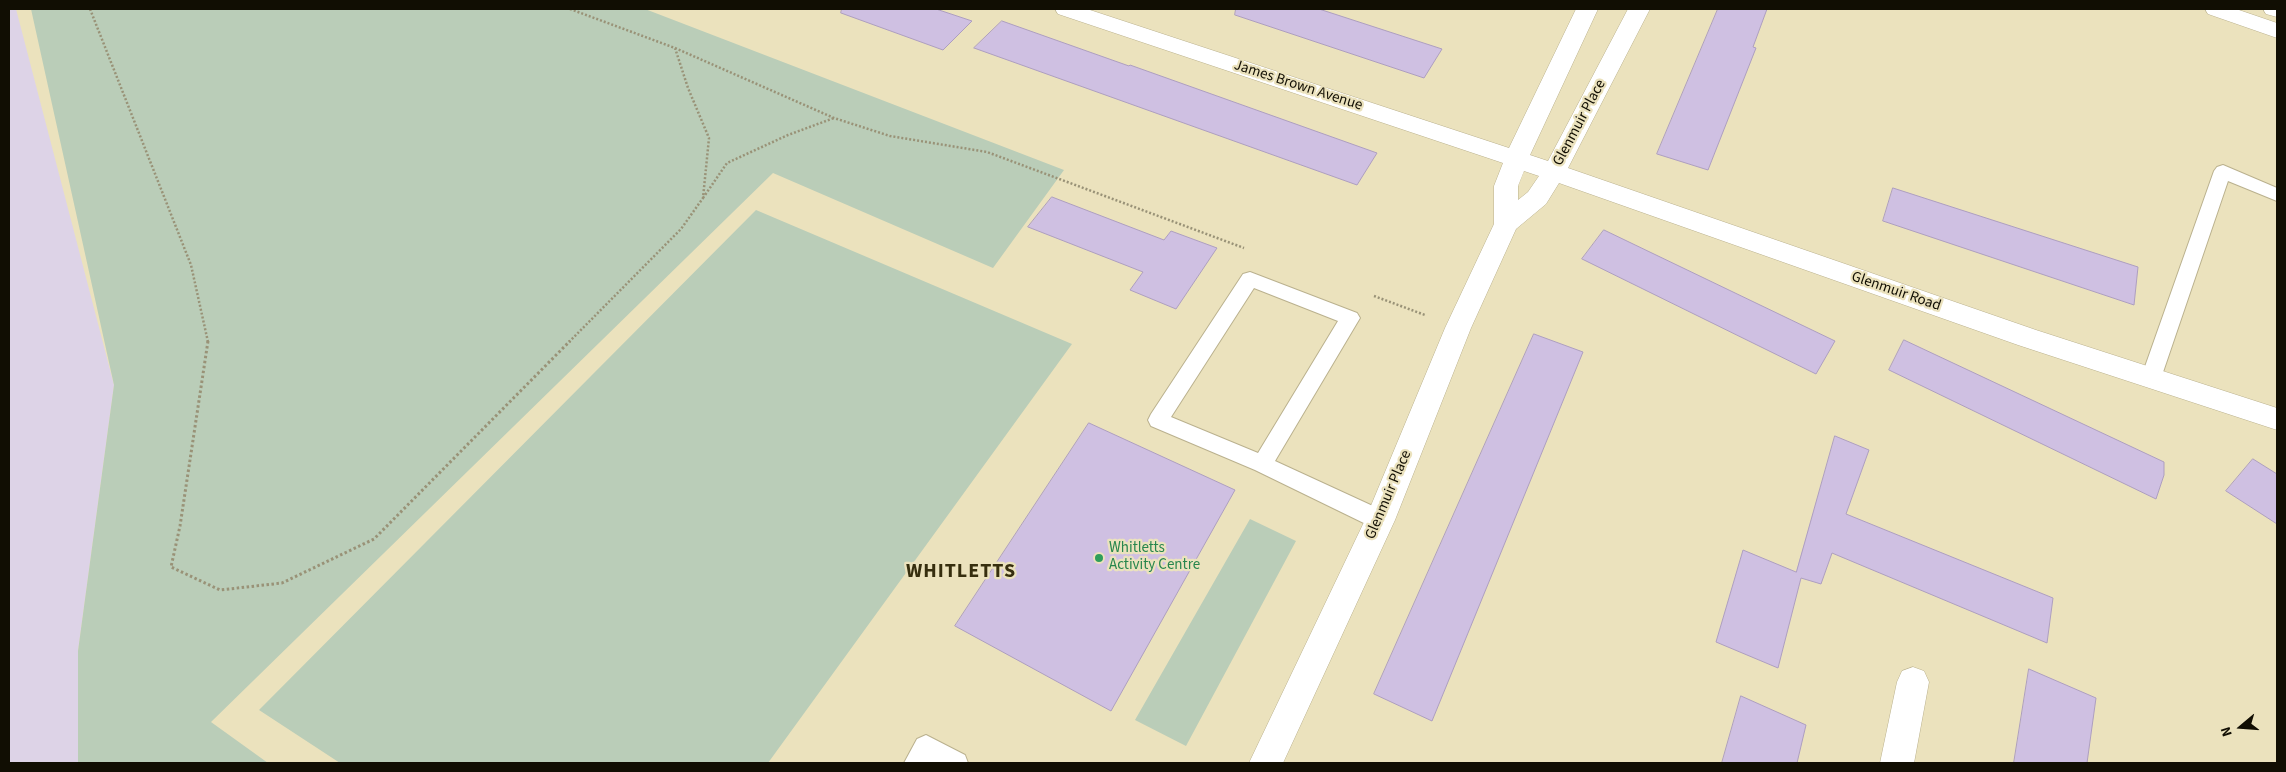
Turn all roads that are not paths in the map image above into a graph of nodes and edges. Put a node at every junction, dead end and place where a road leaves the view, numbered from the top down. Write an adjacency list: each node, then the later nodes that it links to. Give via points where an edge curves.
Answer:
1 (1587, 9): 6 (street, Glenmuir Place)
2 (1639, 9): 7 (street, Glenmuir Place)
3 (2216, 9): 5 (street)
4 (1076, 10): 6 (street, James Brown Avenue)
5 (2277, 31)
6 (1516, 159): 7 (street, Glenmuir Road); 9 (street, Glenmuir Place, via 1506,186)
7 (1554, 172): 9 (street, Glenmuir Place, via 1537,198); 10 (street, Glenmuir Road, via 2027,338)
8 (2277, 195): 10 (lane, via 2224,171)
9 (1506, 224): 13 (street, Glenmuir Place, via 1458,328)
10 (2151, 378): 11 (street, Glenmuir Road)
11 (2277, 419)
12 (1262, 464): 12 (lane, via 1158,420 1250,279 1350,318); 13 (lane)
13 (1380, 520): 17 (street, Glenmuir Place)
14 (1913, 682): 18 (street)
15 (916, 763): 16 (lane, via 926,747)
16 (956, 763)
17 (1266, 763)
18 (1896, 763)

